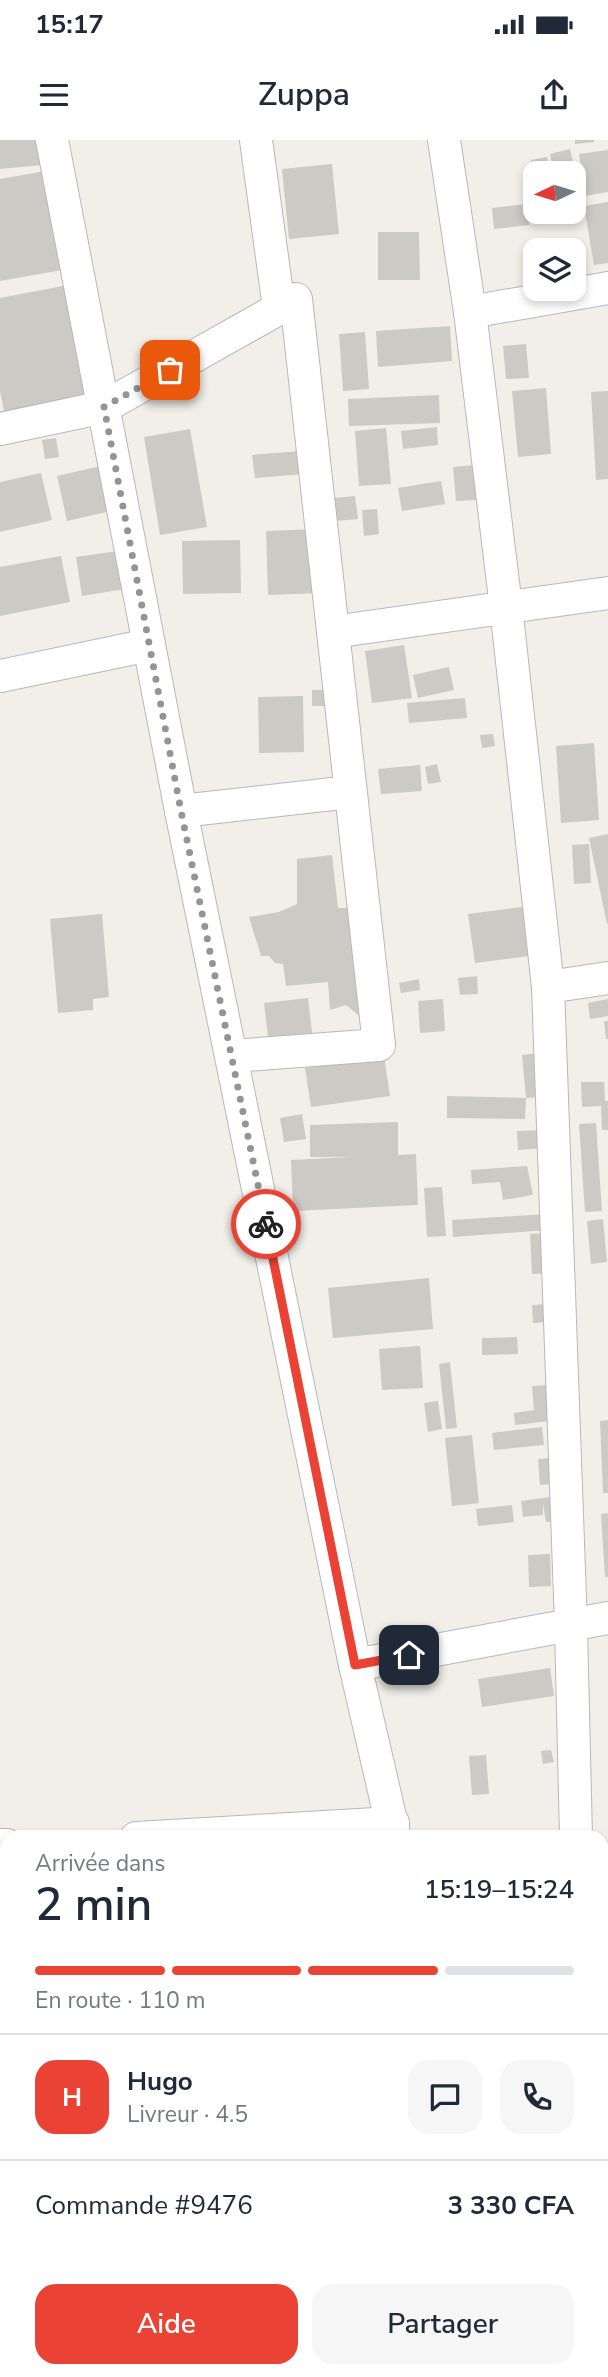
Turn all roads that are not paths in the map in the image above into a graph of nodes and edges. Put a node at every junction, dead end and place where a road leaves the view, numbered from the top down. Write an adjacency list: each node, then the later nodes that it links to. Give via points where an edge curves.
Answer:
1 (52, 140): 7 (street)
2 (256, 140): 5 (street)
3 (444, 140): 6 (street)
4 (608, 288): 6 (street)
5 (279, 308): 7 (street); 11 (street, via 296,299)
6 (470, 312): 10 (street)
7 (104, 407): 8 (street); 12 (street)
8 (0, 429)
9 (608, 593): 10 (street)
10 (506, 607): 11 (street); 17 (street)
11 (332, 632): 14 (street)
12 (149, 645): 13 (street); 15 (street)
13 (0, 676)
14 (351, 792): 15 (street); 18 (street, via 379,1045)
15 (181, 811): 18 (street)
16 (608, 978): 17 (street)
17 (548, 987): 20 (street)
18 (232, 1056): 21 (street)
19 (608, 1618): 20 (street)
20 (571, 1626): 21 (street); 23 (street)
21 (355, 1665): 22 (street)
22 (394, 1830)
23 (576, 1830)

